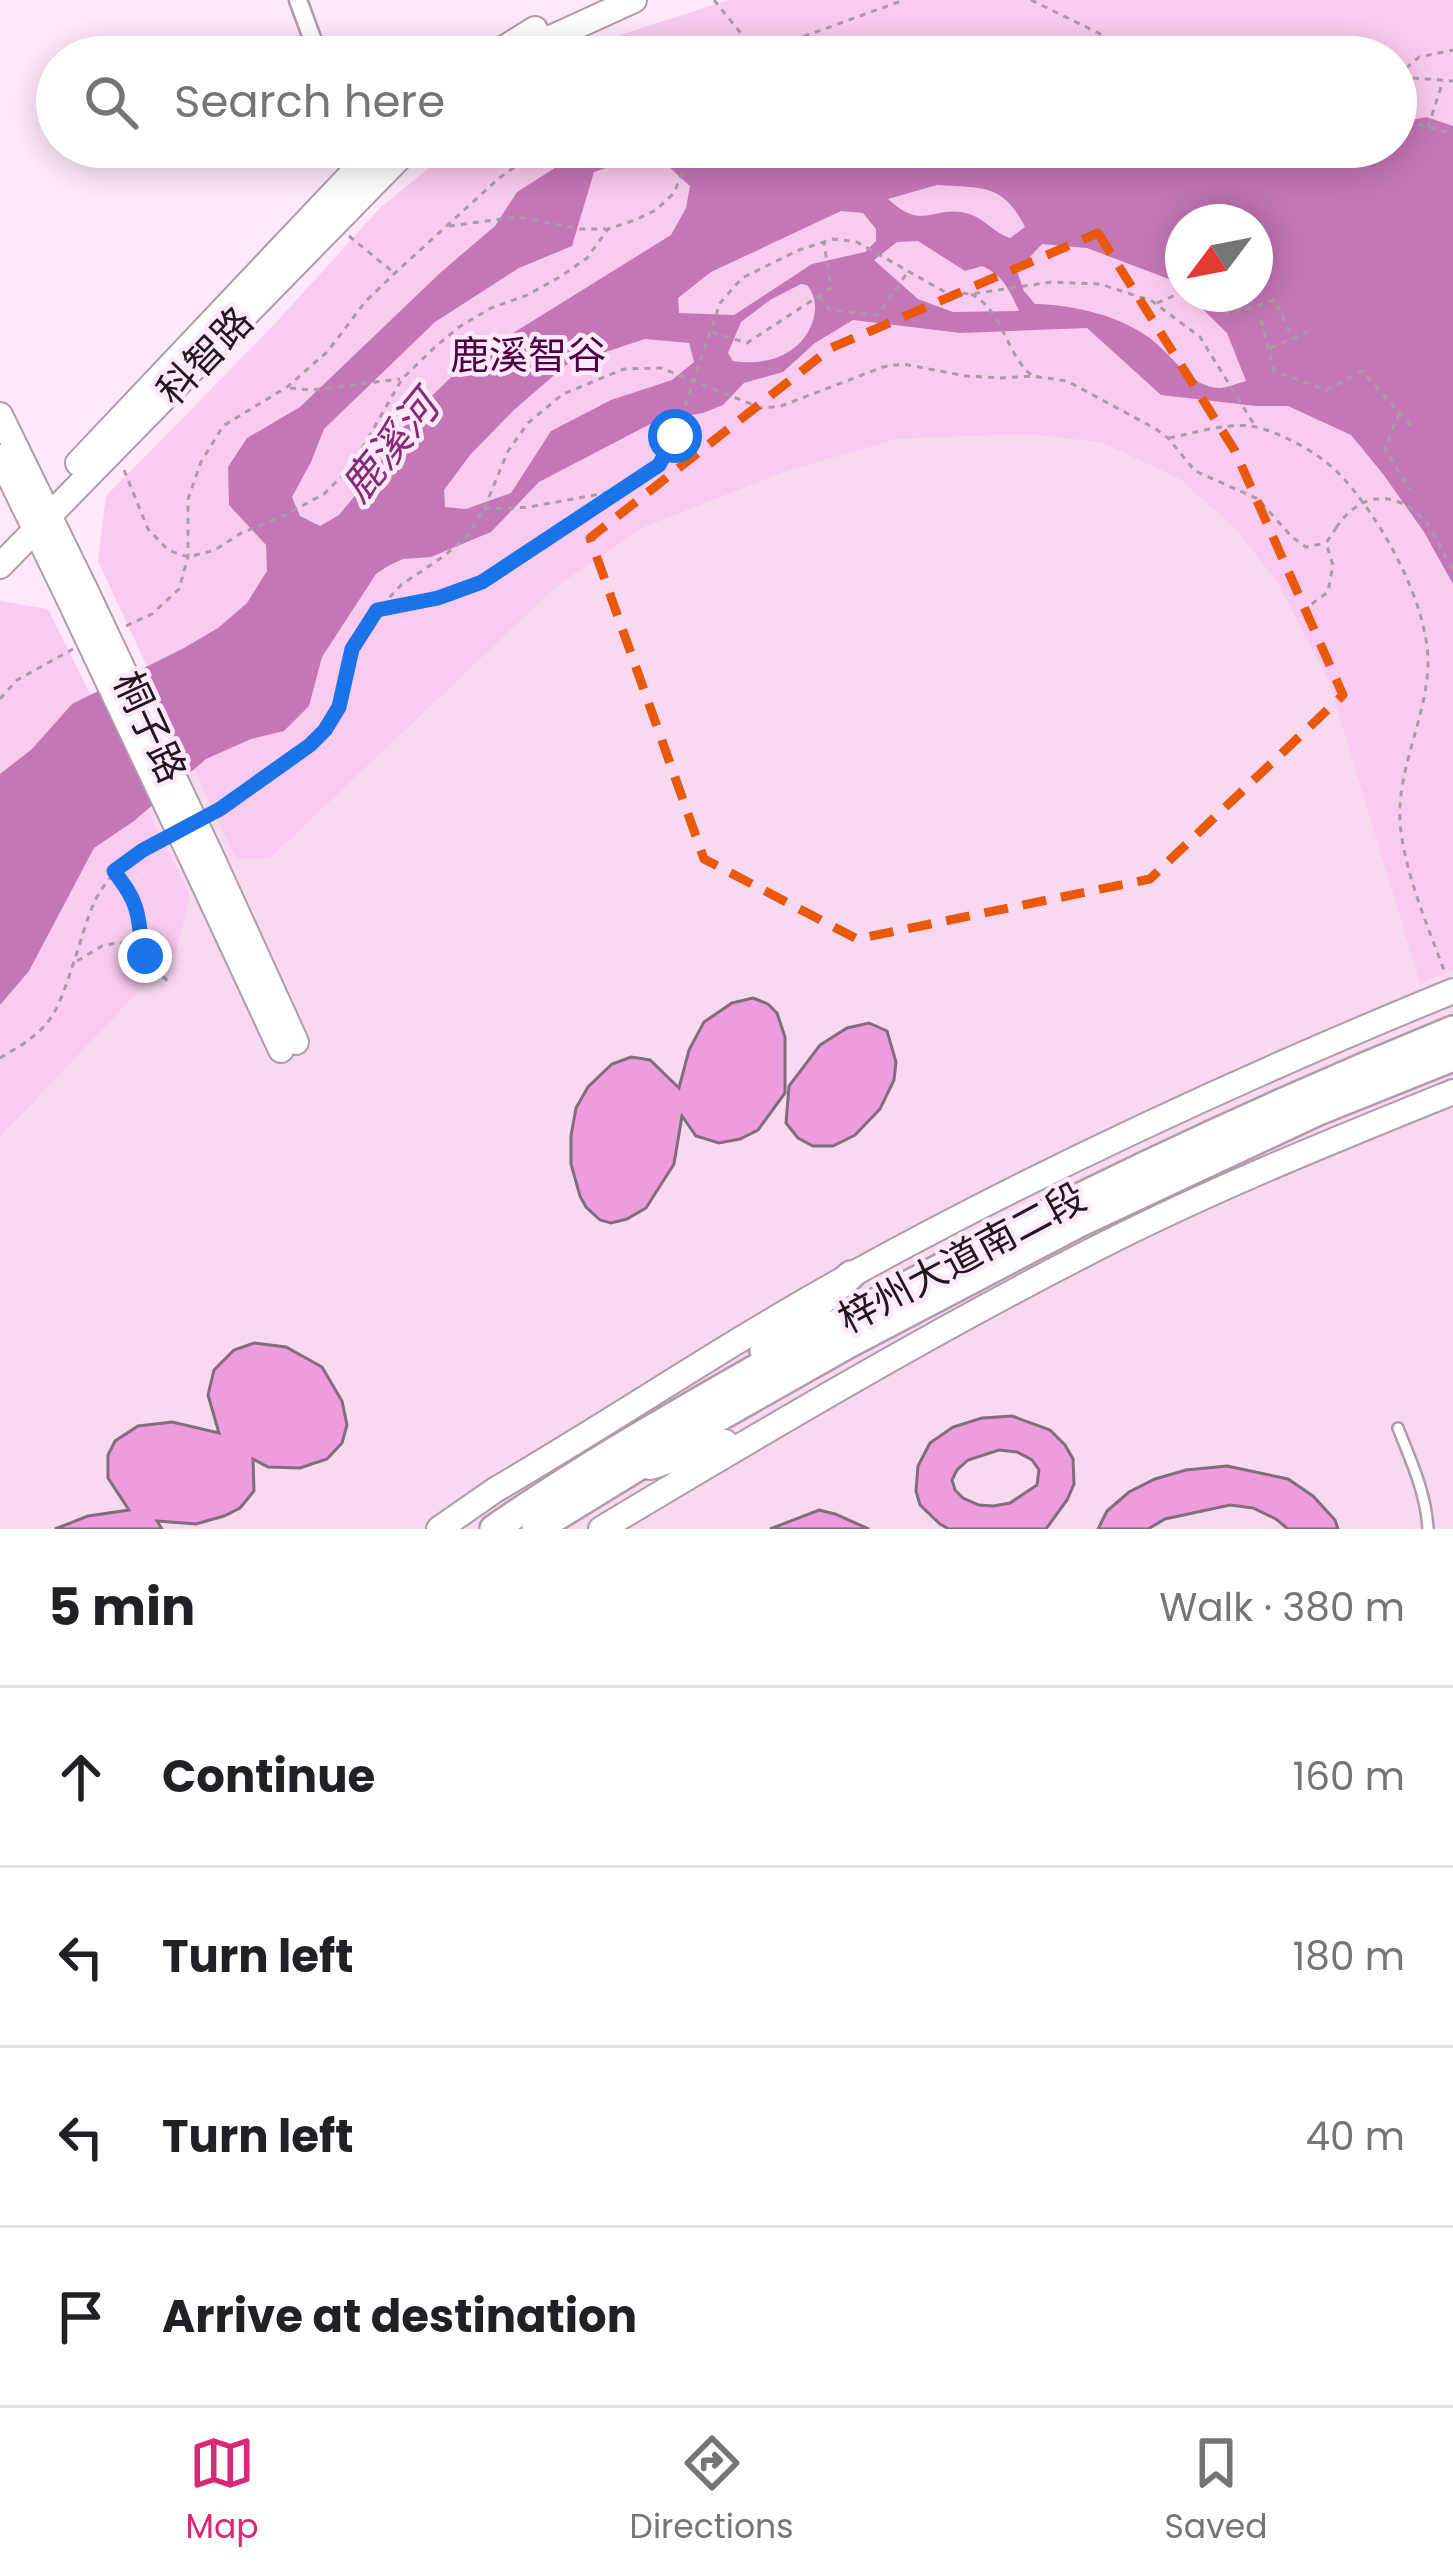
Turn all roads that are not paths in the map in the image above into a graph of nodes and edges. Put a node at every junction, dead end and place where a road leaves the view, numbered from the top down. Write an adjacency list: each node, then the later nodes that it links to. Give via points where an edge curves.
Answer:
1 (298, 0): 4 (street)
2 (598, 0): 5 (main road)
3 (634, 0): 6 (main road)
4 (312, 36)
5 (523, 36)
6 (555, 36)
7 (361, 168): 11 (main road, 科智路)
8 (365, 168): 11 (main road, 科智路, via 334,224 115,448)
9 (0, 415): 11 (main road, 桐子路)
10 (0, 457): 11 (main road, 桐子路)
11 (38, 515): 12 (main road, 科智路); 13 (main road, 科智路); 16 (main road, 桐子路, bridge)
12 (0, 544)
13 (0, 566)
14 (1452, 991): 19 (main road, via 1056,1166)
15 (1453, 1030): 20 (main road, 梓州大道南二段, via 1071,1199)
16 (289, 1046)
17 (1453, 1057): 23 (main road, 梓州大道南二段, via 1079,1223 848,1344)
18 (1453, 1092): 21 (main road, via 1096,1248)
19 (851, 1275): 20 (main road); 24 (main road)
20 (722, 1388): 25 (main road, 梓州大道南二段)
21 (774, 1425): 23 (main road); 27 (main road)
22 (1397, 1428): 28 (lane, via 1419,1478)
23 (619, 1478): 26 (main road, 梓州大道南二段)
24 (439, 1529)
25 (494, 1529)
26 (536, 1529)
27 (601, 1529)
28 (1428, 1529)

